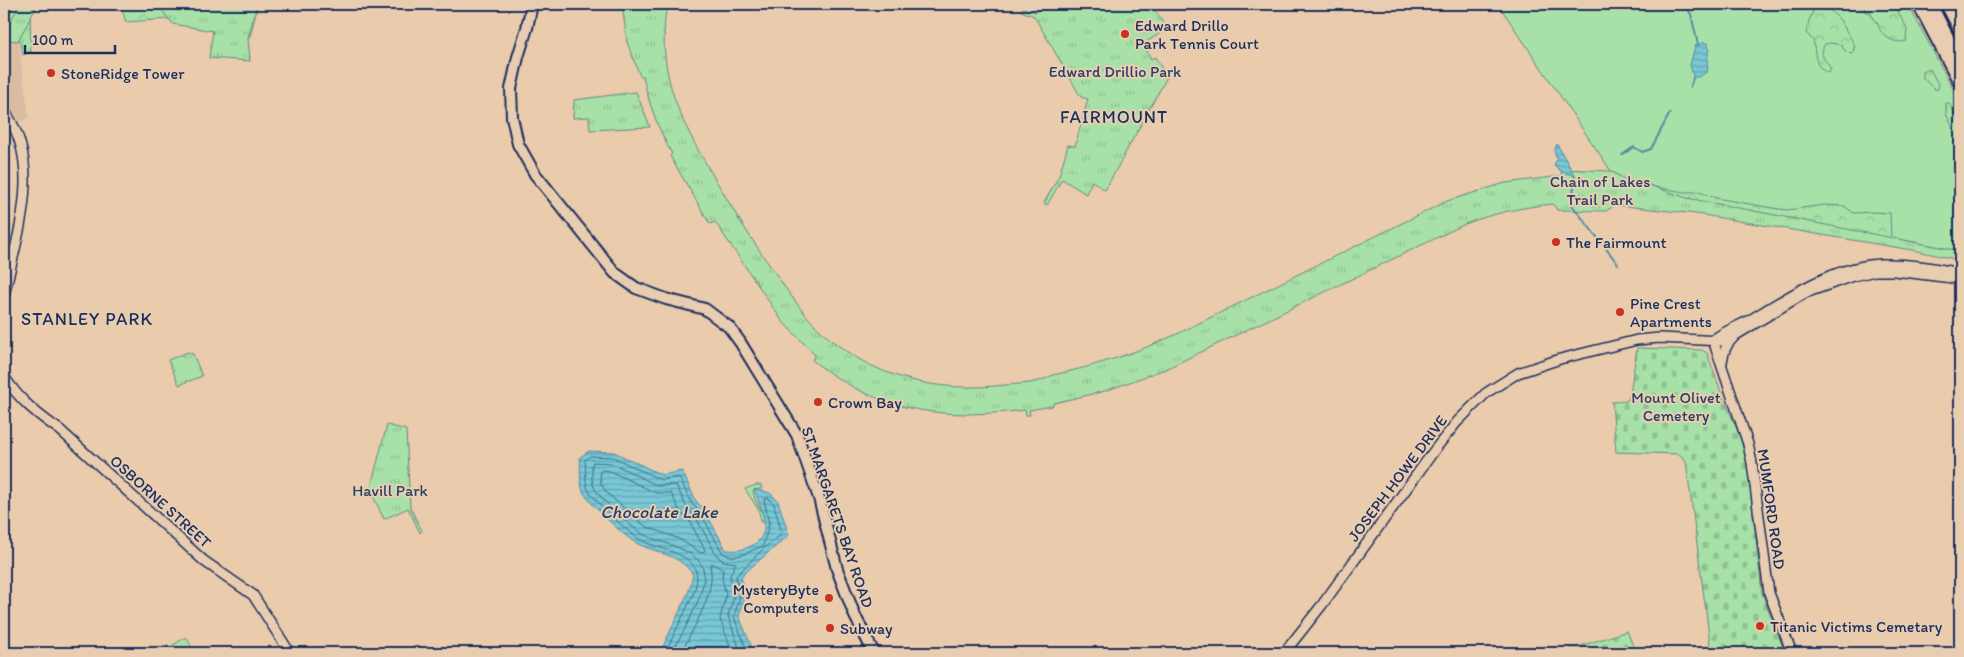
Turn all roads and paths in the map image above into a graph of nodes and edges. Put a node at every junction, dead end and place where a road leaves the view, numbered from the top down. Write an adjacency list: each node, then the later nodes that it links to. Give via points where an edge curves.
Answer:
1 (532, 4): 19 (main road, ST MARGARETS BAY ROAD, via 511,89 512,117 518,144 535,174 614,273 636,288 705,309 735,335 797,435 819,498 837,569)
2 (1919, 4): 9 (highway)
3 (1930, 4): 8 (highway)
4 (1937, 4): 7 (highway)
5 (1947, 4): 6 (highway)
6 (1960, 29)
7 (1960, 48)
8 (1960, 63)
9 (1960, 82)
10 (4, 110): 13 (main road, via 20,141 26,182)
11 (1960, 273): 15 (main road, via 1906,265 1861,267 1797,290)
12 (1960, 279): 14 (main road, JOSEPH HOWE DRIVE, via 1895,271 1853,276 1805,293)
13 (4, 296)
14 (1736, 335): 15 (main road, JOSEPH HOWE DRIVE, via 1722,341); 16 (main road, via 1724,350)
15 (1713, 340): 16 (main road, MUMFORD ROAD); 20 (main road, JOSEPH HOWE DRIVE, via 1660,338 1609,346 1518,372 1486,393 1436,448)
16 (1721, 365): 21 (main road, MUMFORD ROAD, via 1752,462 1769,593)
17 (4, 376): 18 (main road, OSBORNE STREET, via 36,414 60,430 204,560 253,595)
18 (290, 653)
19 (874, 653)
20 (1284, 653)
21 (1792, 653)

